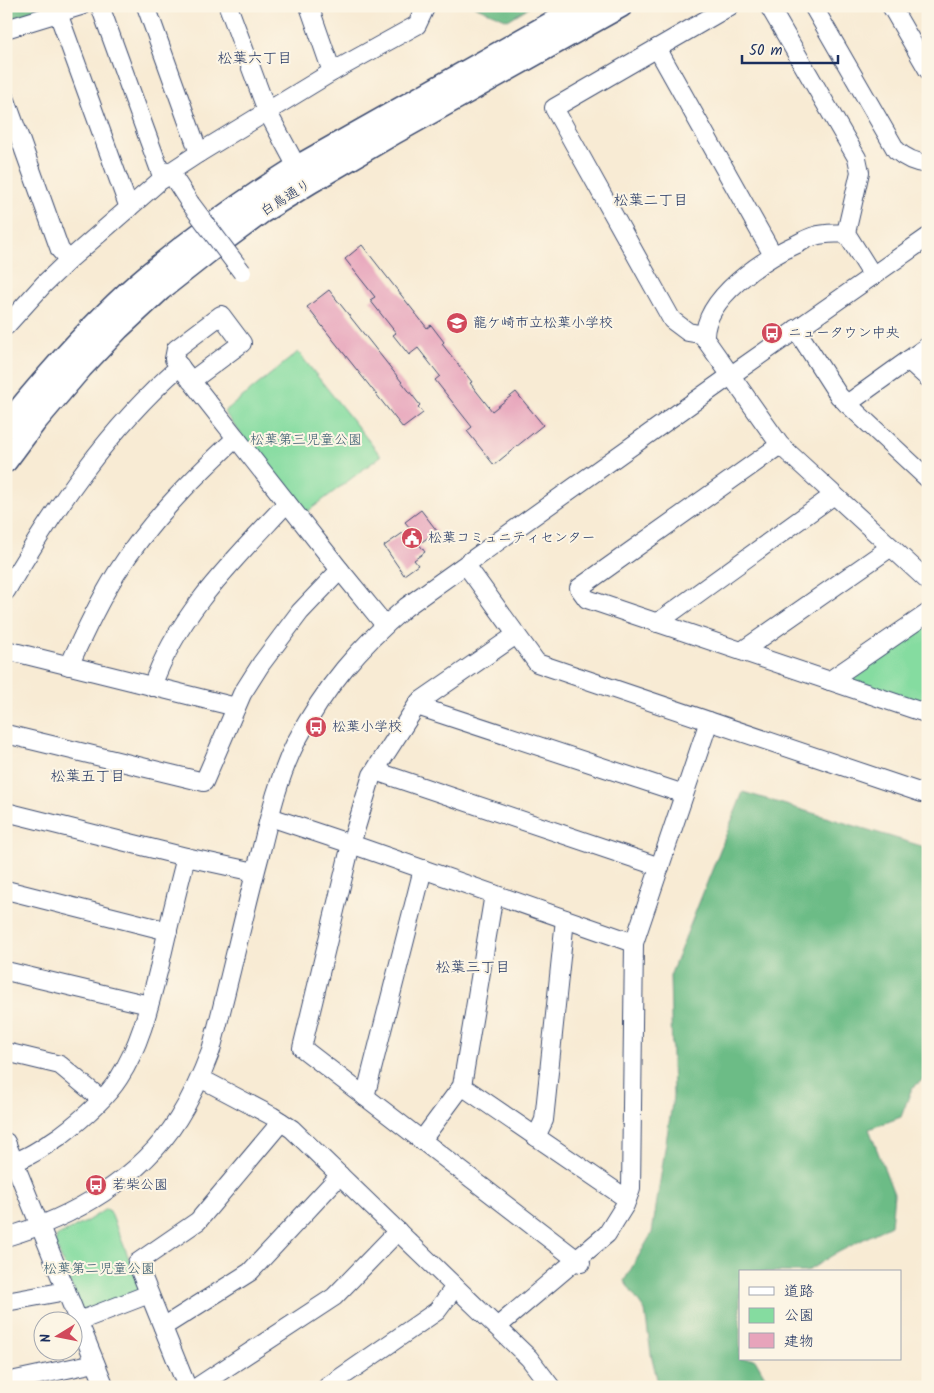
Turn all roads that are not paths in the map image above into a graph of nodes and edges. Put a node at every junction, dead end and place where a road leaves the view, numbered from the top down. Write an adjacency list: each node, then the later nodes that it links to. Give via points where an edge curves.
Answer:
1 (81, 6): 13 (street)
2 (100, 6): 23 (street)
3 (146, 6): 20 (street)
4 (228, 6): 19 (street)
5 (308, 6): 17 (street)
6 (426, 6): 17 (street, via 417,25)
7 (582, 6): 22 (main road, 白鳥通り)
8 (621, 6): 22 (main road, 白鳥通り, via 394,134)
9 (730, 6): 15 (street)
10 (769, 6): 25 (street, via 860,164)
11 (813, 6): 21 (street, via 896,150 914,161)
12 (891, 6): 16 (street)
13 (58, 13): 14 (street); 24 (street)
14 (6, 29)
15 (657, 48): 27 (street); 33 (street, via 554,108 672,320 688,332)
16 (928, 70)
17 (332, 72): 19 (street)
18 (6, 100): 28 (street, via 60,250)
19 (267, 111): 20 (street); 22 (street)
20 (199, 153): 23 (street)
21 (928, 164)
22 (303, 175): 41 (main road, 白鳥通り, via 252,195 148,275 69,352); 44 (main road, 白鳥通り, via 262,212 161,289 119,328 80,368)
23 (166, 176): 24 (street); 29 (street, bridge)
24 (129, 208): 28 (street)
25 (846, 233): 27 (street, via 815,236); 30 (street)
26 (928, 237): 30 (street)
27 (773, 255): 33 (street, via 722,297 706,324)
28 (69, 260): 31 (street)
29 (242, 272)
30 (873, 276): 32 (street)
31 (10, 315)
32 (796, 329): 37 (street); 40 (street)
33 (705, 335): 37 (street, via 708,345)
34 (928, 346): 35 (street)
35 (908, 360): 38 (street); 40 (street)
36 (180, 366): 39 (street); 39 (street, via 174,359 176,349 221,316 242,343); 52 (street, via 114,432 34,544)
37 (730, 376): 43 (street); 49 (street)
38 (928, 378)
39 (191, 381): 42 (street)
40 (847, 404): 45 (street)
41 (6, 427)
42 (236, 438): 47 (street); 59 (street, via 199,472 144,535 116,574)
43 (780, 445): 46 (street); 54 (street, via 579,588 587,599)
44 (6, 461)
45 (928, 479)
46 (834, 495): 48 (street); 54 (street)
47 (287, 503): 50 (street); 61 (street, via 204,596 158,669)
48 (891, 547): 51 (street); 58 (street)
49 (466, 564): 55 (street); 56 (street)
50 (340, 570): 55 (street); 63 (street, via 281,636 260,664)
51 (928, 581)
52 (6, 591)
53 (928, 612): 60 (street)
54 (657, 623): 58 (street)
55 (385, 625): 71 (street, via 337,676 318,705 286,765)
56 (516, 635): 62 (street); 65 (street, via 537,663)
57 (6, 650): 59 (street)
58 (742, 651): 60 (street)
59 (69, 666): 61 (street)
60 (830, 681): 64 (street)
61 (152, 686): 63 (street)
62 (417, 706): 67 (street); 68 (street)
63 (236, 707): 66 (street, via 204,782)
64 (928, 714)
65 (709, 721): 68 (street); 69 (street)
66 (6, 734)
67 (375, 771): 72 (street); 74 (street)
68 (684, 794): 74 (street)
69 (928, 795)
70 (6, 812): 73 (street)
71 (270, 817): 72 (street); 76 (street)
72 (351, 844): 75 (street); 87 (street, via 302,1048)
73 (186, 857): 76 (street); 80 (street)
74 (660, 867): 81 (street)
75 (423, 869): 78 (street); 87 (street)
76 (255, 872): 85 (street, via 218,1026)
77 (6, 890): 80 (street)
78 (494, 894): 79 (street); 86 (street)
79 (565, 919): 81 (street); 90 (street, via 544,1120)
80 (168, 931): 83 (street)
81 (634, 943): 95 (street, via 631,1189)
82 (6, 970): 83 (street)
83 (150, 1005): 88 (street, via 128,1064)
84 (6, 1052): 88 (street, via 60,1065)
85 (200, 1078): 89 (street); 96 (street, via 177,1120 133,1170 87,1203)
86 (462, 1086): 90 (street); 91 (street)
87 (365, 1097): 91 (street)
88 (102, 1099): 93 (street, via 71,1128)
89 (281, 1122): 94 (street); 102 (street, via 198,1221 137,1263)
90 (536, 1136): 95 (street)
91 (422, 1140): 99 (street)
92 (6, 1142): 93 (street)
93 (11, 1163): 96 (street)
94 (340, 1175): 97 (street); 106 (street, via 250,1272)
95 (627, 1199): 99 (street, via 607,1234)
96 (40, 1226): 98 (street); 101 (street)
97 (398, 1231): 100 (street); 113 (street, via 334,1297)
98 (6, 1237)
99 (579, 1261): 107 (street)
100 (456, 1287): 107 (street); 114 (street, via 437,1311)
101 (66, 1291): 103 (street); 104 (street)
102 (149, 1294): 105 (street); 106 (street)
103 (6, 1302)
104 (74, 1310)
105 (82, 1319)
106 (163, 1327): 112 (street)
107 (497, 1327): 115 (street, via 529,1358)
108 (82, 1331): 109 (street)
109 (95, 1363): 110 (street); 111 (street)
110 (6, 1382)
111 (105, 1387)
112 (186, 1387)
113 (197, 1387)
114 (327, 1387)
115 (551, 1387)

